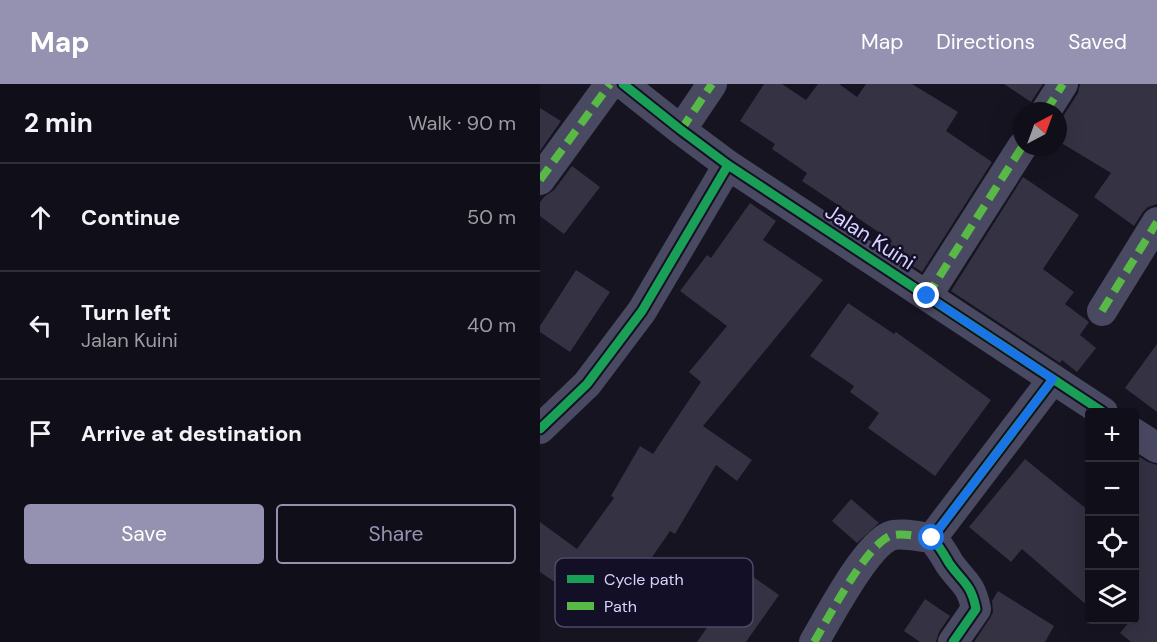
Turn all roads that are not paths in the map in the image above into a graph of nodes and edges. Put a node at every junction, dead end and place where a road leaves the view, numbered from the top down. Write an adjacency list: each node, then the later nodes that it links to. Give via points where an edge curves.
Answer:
1 (610, 84): 9 (street)
2 (623, 84): 6 (street, Jalan Kuini)
3 (712, 84): 6 (street)
4 (1063, 84): 5 (street)
5 (1052, 102)
6 (681, 130): 8 (street, Jalan Kuini)
7 (1017, 156): 11 (street)
8 (728, 165): 11 (street, Jalan Kuini); 15 (street, via 642,311 587,384)
9 (540, 180)
10 (1157, 222): 12 (street)
11 (927, 296): 13 (street, Jalan Kuini)
12 (1102, 311)
13 (1053, 379): 14 (street, Jalan Kuini); 18 (street)
14 (1097, 408)
15 (540, 429)
16 (1139, 436): 17 (street)
17 (1157, 448)
18 (932, 538): 19 (street, via 896,535 875,548); 20 (street, via 974,595 976,609)
19 (814, 642)
20 (952, 642)

